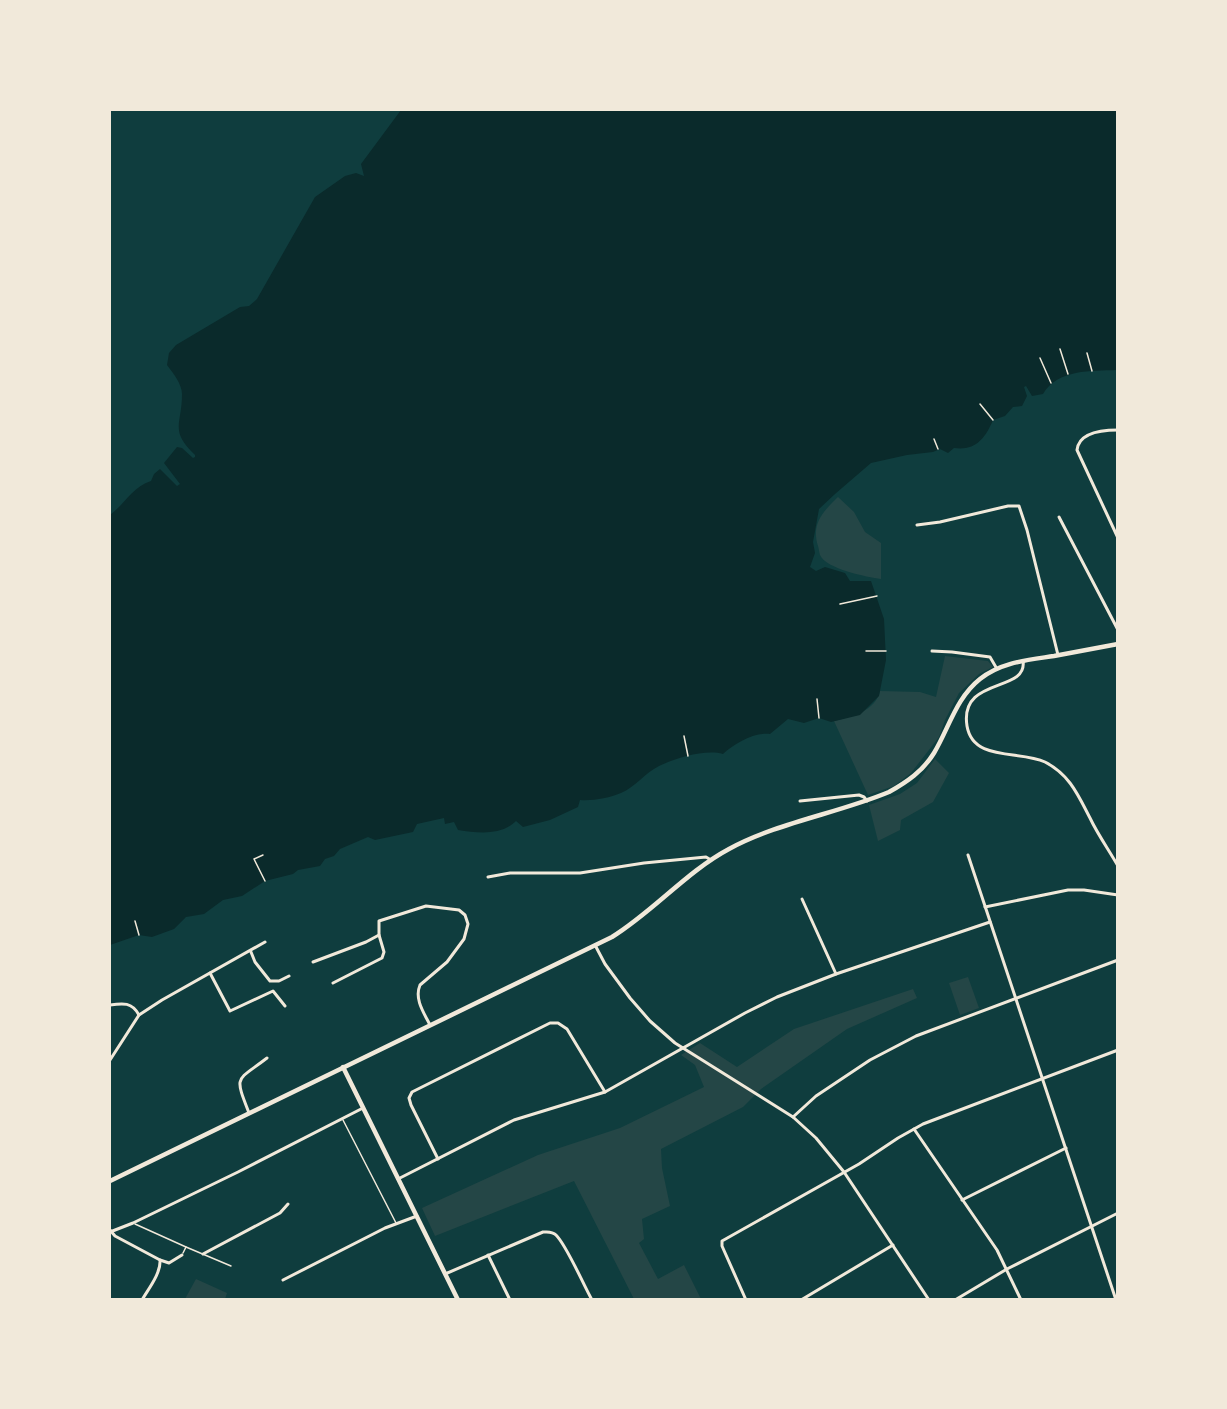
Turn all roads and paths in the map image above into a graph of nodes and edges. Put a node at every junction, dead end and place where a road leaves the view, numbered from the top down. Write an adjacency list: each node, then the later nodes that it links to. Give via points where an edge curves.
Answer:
1 (1060, 349): 5 (path)
2 (1087, 353): 4 (path)
3 (1040, 358): 6 (path)
4 (1092, 371)
5 (1068, 374)
6 (1051, 383)
7 (980, 404): 8 (path)
8 (993, 420)
9 (1118, 430): 14 (street, via 1086,436 1077,450)
10 (934, 439): 11 (path)
11 (938, 449)
12 (1059, 517): 17 (street)
13 (917, 525): 22 (street, via 1019,506)
14 (1118, 538)
15 (877, 596): 16 (path)
16 (840, 604)
17 (1118, 630)
18 (1118, 644): 22 (main road)
19 (866, 651): 20 (path)
20 (885, 651)
21 (932, 651): 24 (street, via 990,657)
22 (1058, 655): 23 (main road)
23 (1023, 661): 24 (main road); 34 (street, via 1020,676 991,687 972,701 968,711 969,733 982,748 1041,761 1066,776)
24 (997, 669): 30 (main road, via 978,680 965,694 922,769 890,792)
25 (817, 699): 26 (path)
26 (819, 718)
27 (684, 736): 28 (path)
28 (688, 756)
29 (800, 801): 30 (street, via 859,795)
30 (867, 801): 33 (main road, via 748,840)
31 (263, 855): 36 (path, via 255,859)
32 (968, 855): 39 (street)
33 (711, 860): 35 (street, via 706,857 580,873 510,873); 45 (main road, via 635,922)
34 (1118, 866)
35 (488, 877)
36 (265, 881)
37 (1118, 896): 39 (street, via 1068,890)
38 (802, 899): 50 (street)
39 (985, 907): 41 (street)
40 (135, 921): 42 (path)
41 (990, 922): 50 (street); 53 (street)
42 (139, 935)
43 (379, 935): 48 (street); 52 (street, via 382,958); 57 (street, via 379,921 426,906 459,910 465,915 468,924 464,939 418,990)
44 (265, 942): 46 (street)
45 (595, 945): 57 (main road); 58 (street, via 630,999)
46 (250, 952): 49 (street); 51 (street, via 270,981)
47 (1118, 960): 53 (street)
48 (313, 962)
49 (210, 973): 55 (street, via 230,1011 273,991); 56 (street)
50 (836, 974): 58 (street, via 766,1002)
51 (288, 976)
52 (333, 983)
53 (1015, 999): 63 (street); 67 (street, via 930,1030 879,1054 816,1096)
54 (110, 1005): 56 (street, via 131,1005)
55 (285, 1006)
56 (140, 1015): 61 (street)
57 (430, 1025): 62 (main road)
58 (682, 1049): 64 (street); 67 (street)
59 (1118, 1050): 63 (street)
60 (267, 1058): 66 (street, via 240,1080 239,1089)
61 (110, 1060)
62 (343, 1067): 65 (main road); 66 (main road)
63 (1042, 1079): 69 (street); 70 (street)
64 (606, 1092): 71 (street, via 518,1118); 71 (street, via 567,1029 550,1023 412,1092 411,1105)
65 (363, 1108): 68 (street); 73 (main road)
66 (249, 1113): 74 (main road)
67 (793, 1117): 72 (street)
68 (342, 1119): 79 (street); 80 (lane)
69 (913, 1129): 72 (street); 75 (street)
70 (1066, 1148): 75 (street); 81 (street)
71 (438, 1159): 73 (street)
72 (844, 1172): 83 (street); 97 (street, via 722,1241)
73 (398, 1179): 78 (main road)
74 (110, 1181)
75 (962, 1200): 90 (street)
76 (288, 1204): 85 (street, via 280,1213)
77 (1118, 1213): 81 (street)
78 (417, 1216): 80 (street); 91 (main road)
79 (133, 1223): 82 (street); 84 (lane)
80 (396, 1224): 92 (street)
81 (1091, 1226): 90 (street); 102 (street)
82 (110, 1231): 88 (street)
83 (893, 1245): 98 (street); 99 (street)
84 (186, 1246): 85 (lane); 86 (lane)
85 (203, 1254): 89 (lane)
86 (182, 1255): 88 (street, via 169,1263)
87 (488, 1256): 91 (street); 95 (street); 96 (street, via 543,1232 554,1233)
88 (160, 1260): 93 (street, via 158,1273)
89 (231, 1266)
90 (1007, 1269): 100 (street); 101 (street)
91 (445, 1274): 94 (main road)
92 (283, 1280)
93 (142, 1299)
94 (458, 1299)
95 (510, 1299)
96 (592, 1299)
97 (746, 1299)
98 (801, 1299)
99 (930, 1299)
100 (955, 1299)
101 (1022, 1299)
102 (1116, 1299)

